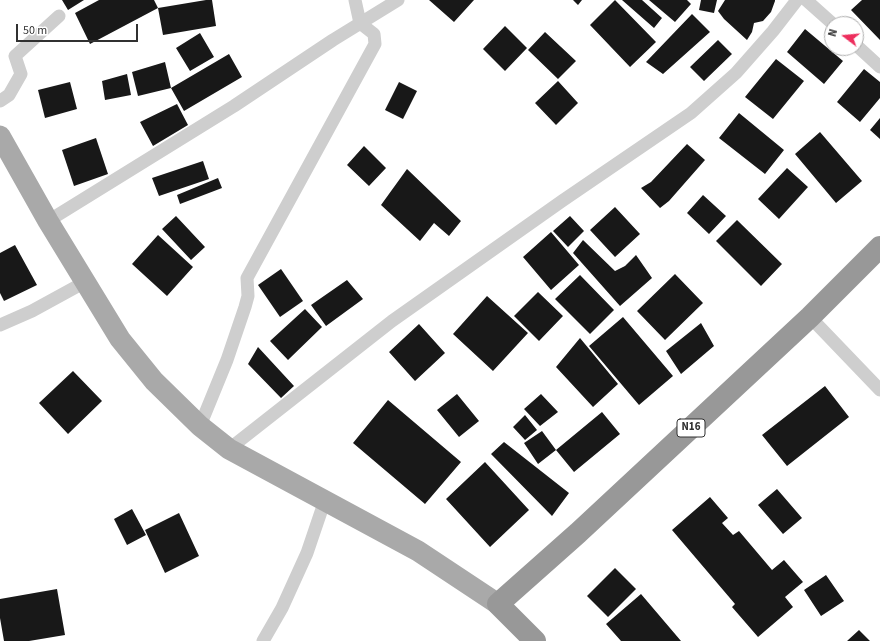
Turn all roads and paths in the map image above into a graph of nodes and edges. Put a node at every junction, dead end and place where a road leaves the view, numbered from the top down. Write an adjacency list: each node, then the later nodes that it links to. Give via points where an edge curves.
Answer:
1 (355, 0): 7 (street)
2 (398, 0): 7 (street)
3 (797, 0): 19 (street, via 736,73 691,113 392,321)
4 (806, 0): 6 (street)
5 (59, 16): 10 (street, via 15,56 21,74 9,96)
6 (824, 16)
7 (360, 23): 12 (street, via 234,106); 18 (street, via 374,34 375,44 247,278 248,296 245,307)
8 (864, 52): 9 (street)
9 (880, 66)
10 (0, 102)
11 (0, 136): 12 (main road)
12 (48, 221): 14 (main road)
13 (880, 247): 15 (highway, N16)
14 (85, 282): 16 (street); 18 (main road, via 120,339 154,382)
15 (810, 317): 17 (street); 21 (highway, N16)
16 (0, 325)
17 (880, 390)
18 (200, 426): 19 (main road)
19 (229, 449): 20 (main road)
20 (325, 500): 21 (main road, via 418,551); 22 (street, via 307,553 282,608)
21 (498, 604): 23 (highway)
22 (263, 641)
23 (535, 641)

